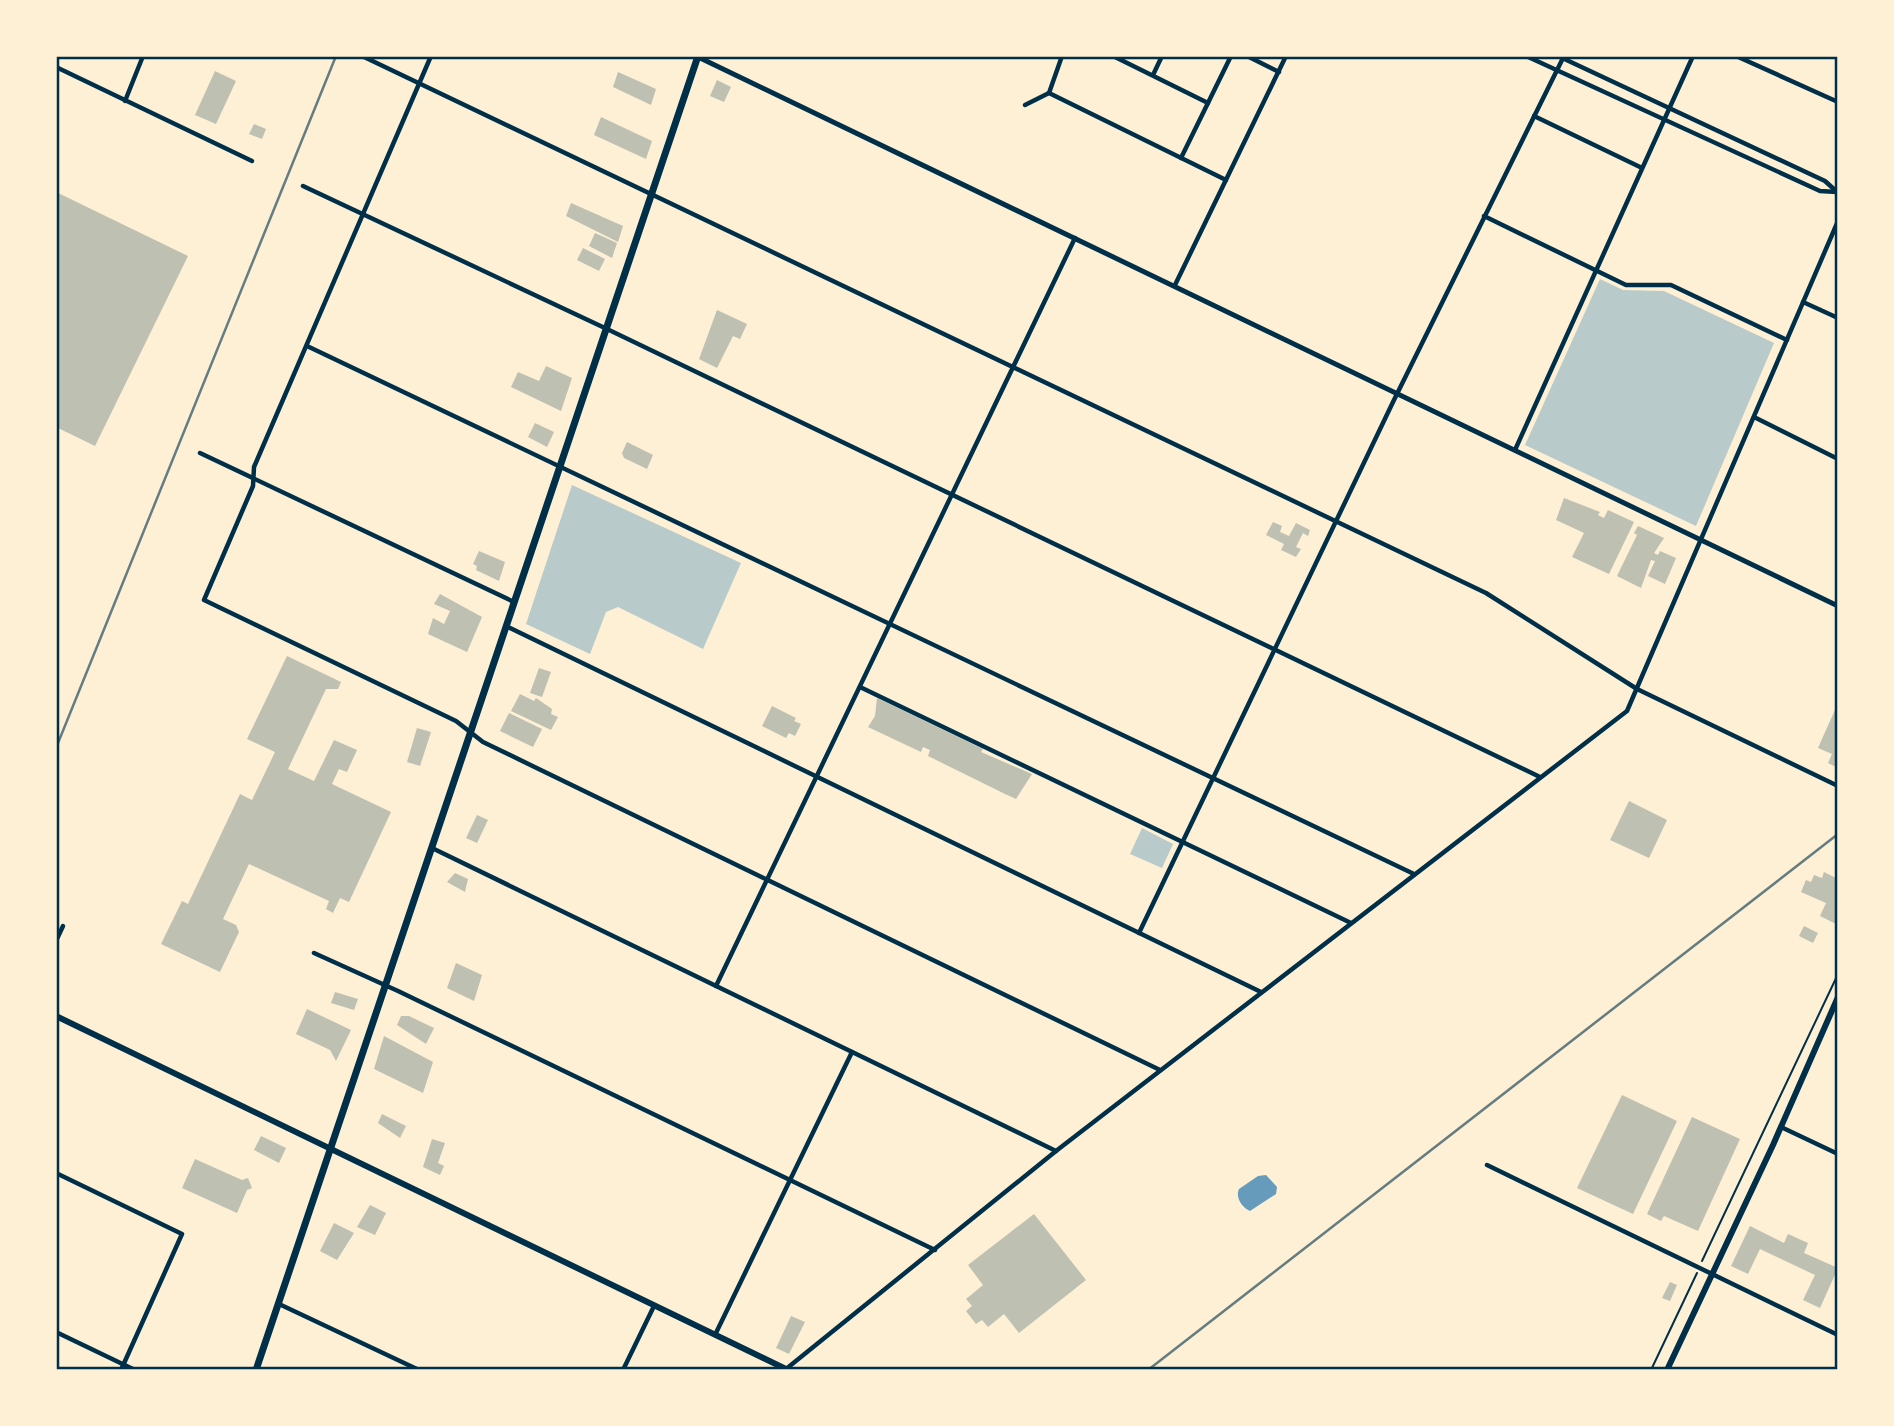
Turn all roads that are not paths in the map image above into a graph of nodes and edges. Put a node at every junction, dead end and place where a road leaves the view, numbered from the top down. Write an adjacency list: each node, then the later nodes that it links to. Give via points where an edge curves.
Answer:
1 (143, 56): 21 (street)
2 (362, 56): 19 (street)
3 (431, 56): 19 (street)
4 (697, 56): 34 (main road); 38 (street)
5 (1062, 56): 20 (street)
6 (1113, 56): 18 (street)
7 (1162, 56): 18 (street)
8 (1231, 56): 22 (street)
9 (1247, 56): 17 (street)
10 (1286, 56): 17 (street)
11 (1527, 56): 16 (street)
12 (1693, 56): 25 (street)
13 (1736, 56): 23 (street)
14 (1561, 57): 16 (street); 25 (street)
15 (56, 67): 21 (street)
16 (1556, 70): 26 (street); 27 (street)
17 (1279, 72): 31 (street)
18 (1153, 75): 22 (street)
19 (419, 83): 34 (street); 35 (street)
20 (1049, 93): 24 (street); 28 (street)
21 (125, 100): 29 (street)
22 (1208, 103): 28 (street)
23 (1838, 103)
24 (1025, 105)
25 (1667, 108): 27 (street); 33 (street, via 1825,181)
26 (1534, 116): 30 (street); 36 (street)
27 (1662, 119): 30 (street); 33 (street, via 1820,191)
28 (1181, 158): 31 (street)
29 (252, 161)
30 (1641, 167): 39 (street)
31 (1226, 180): 40 (street)
32 (303, 187): 35 (street)
33 (1838, 192)
34 (652, 193): 43 (main road); 46 (street)
35 (363, 215): 43 (street); 45 (street)
36 (1484, 216): 39 (street); 47 (street)
37 (1838, 220): 41 (street)
38 (1075, 238): 40 (street); 46 (street)
39 (1595, 269): 44 (street, via 1626,285 1671,285); 49 (street)
40 (1175, 285): 47 (street)
41 (1803, 302): 42 (street); 44 (street)
42 (1838, 318)
43 (607, 328): 52 (main road); 54 (street)
44 (1787, 340): 48 (street)
45 (307, 346): 52 (street); 53 (street, via 254,467)
46 (1013, 366): 54 (street); 55 (street)
47 (1397, 392): 49 (street); 55 (street)
48 (1754, 417): 51 (street); 56 (street)
49 (1515, 450): 56 (street)
50 (200, 453): 53 (street)
51 (1838, 459)
52 (561, 465): 57 (main road); 59 (street)
53 (254, 478): 57 (street); 64 (street, via 204,600)
54 (952, 494): 59 (street); 61 (street)
55 (1336, 521): 61 (street); 63 (street, via 1495,597)
56 (1701, 538): 58 (street); 63 (street)
57 (515, 602): 60 (main road)
58 (1838, 606)
59 (891, 623): 62 (street); 67 (street)
60 (506, 626): 64 (main road); 65 (street)
61 (1274, 649): 66 (street); 67 (street)
62 (860, 687): 65 (street); 69 (street)
63 (1637, 689): 66 (street, via 1627,711); 68 (street)
64 (470, 732): 70 (main road); 72 (street)
65 (817, 776): 72 (street); 75 (street)
66 (1540, 777): 71 (street)
67 (1213, 778): 69 (street); 71 (street)
68 (1838, 786)
69 (1183, 842): 73 (street); 75 (street)
70 (431, 848): 78 (main road); 79 (street)
71 (1414, 874): 73 (street)
72 (768, 880): 79 (street); 84 (street)
73 (1351, 923): 80 (street)
74 (63, 926): 76 (street)
75 (1139, 933): 80 (street)
76 (56, 942)
77 (314, 953): 78 (street)
78 (386, 985): 86 (main road); 91 (street)
79 (716, 986): 83 (street)
80 (1261, 992): 84 (street)
81 (1838, 997): 85 (main road)
82 (56, 1016): 86 (main road)
83 (852, 1052): 87 (street); 91 (street)
84 (1160, 1070): 87 (street)
85 (1781, 1127): 88 (street); 93 (main road)
86 (331, 1146): 94 (main road); 95 (main road)
87 (1056, 1151): 92 (street)
88 (1838, 1154)
89 (1487, 1165): 93 (street)
90 (56, 1172): 99 (street, via 182,1234)
91 (790, 1180): 92 (street); 97 (street)
92 (934, 1250): 104 (street)
93 (1712, 1274): 98 (street); 105 (main road)
94 (278, 1303): 101 (main road); 102 (street)
95 (654, 1306): 97 (main road); 103 (street)
96 (56, 1332): 99 (street)
97 (715, 1335): 104 (main road)
98 (1838, 1335)
99 (122, 1367): 100 (street)
100 (135, 1370)
101 (256, 1370)
102 (419, 1370)
103 (623, 1370)
104 (787, 1370)
105 (1667, 1370)

